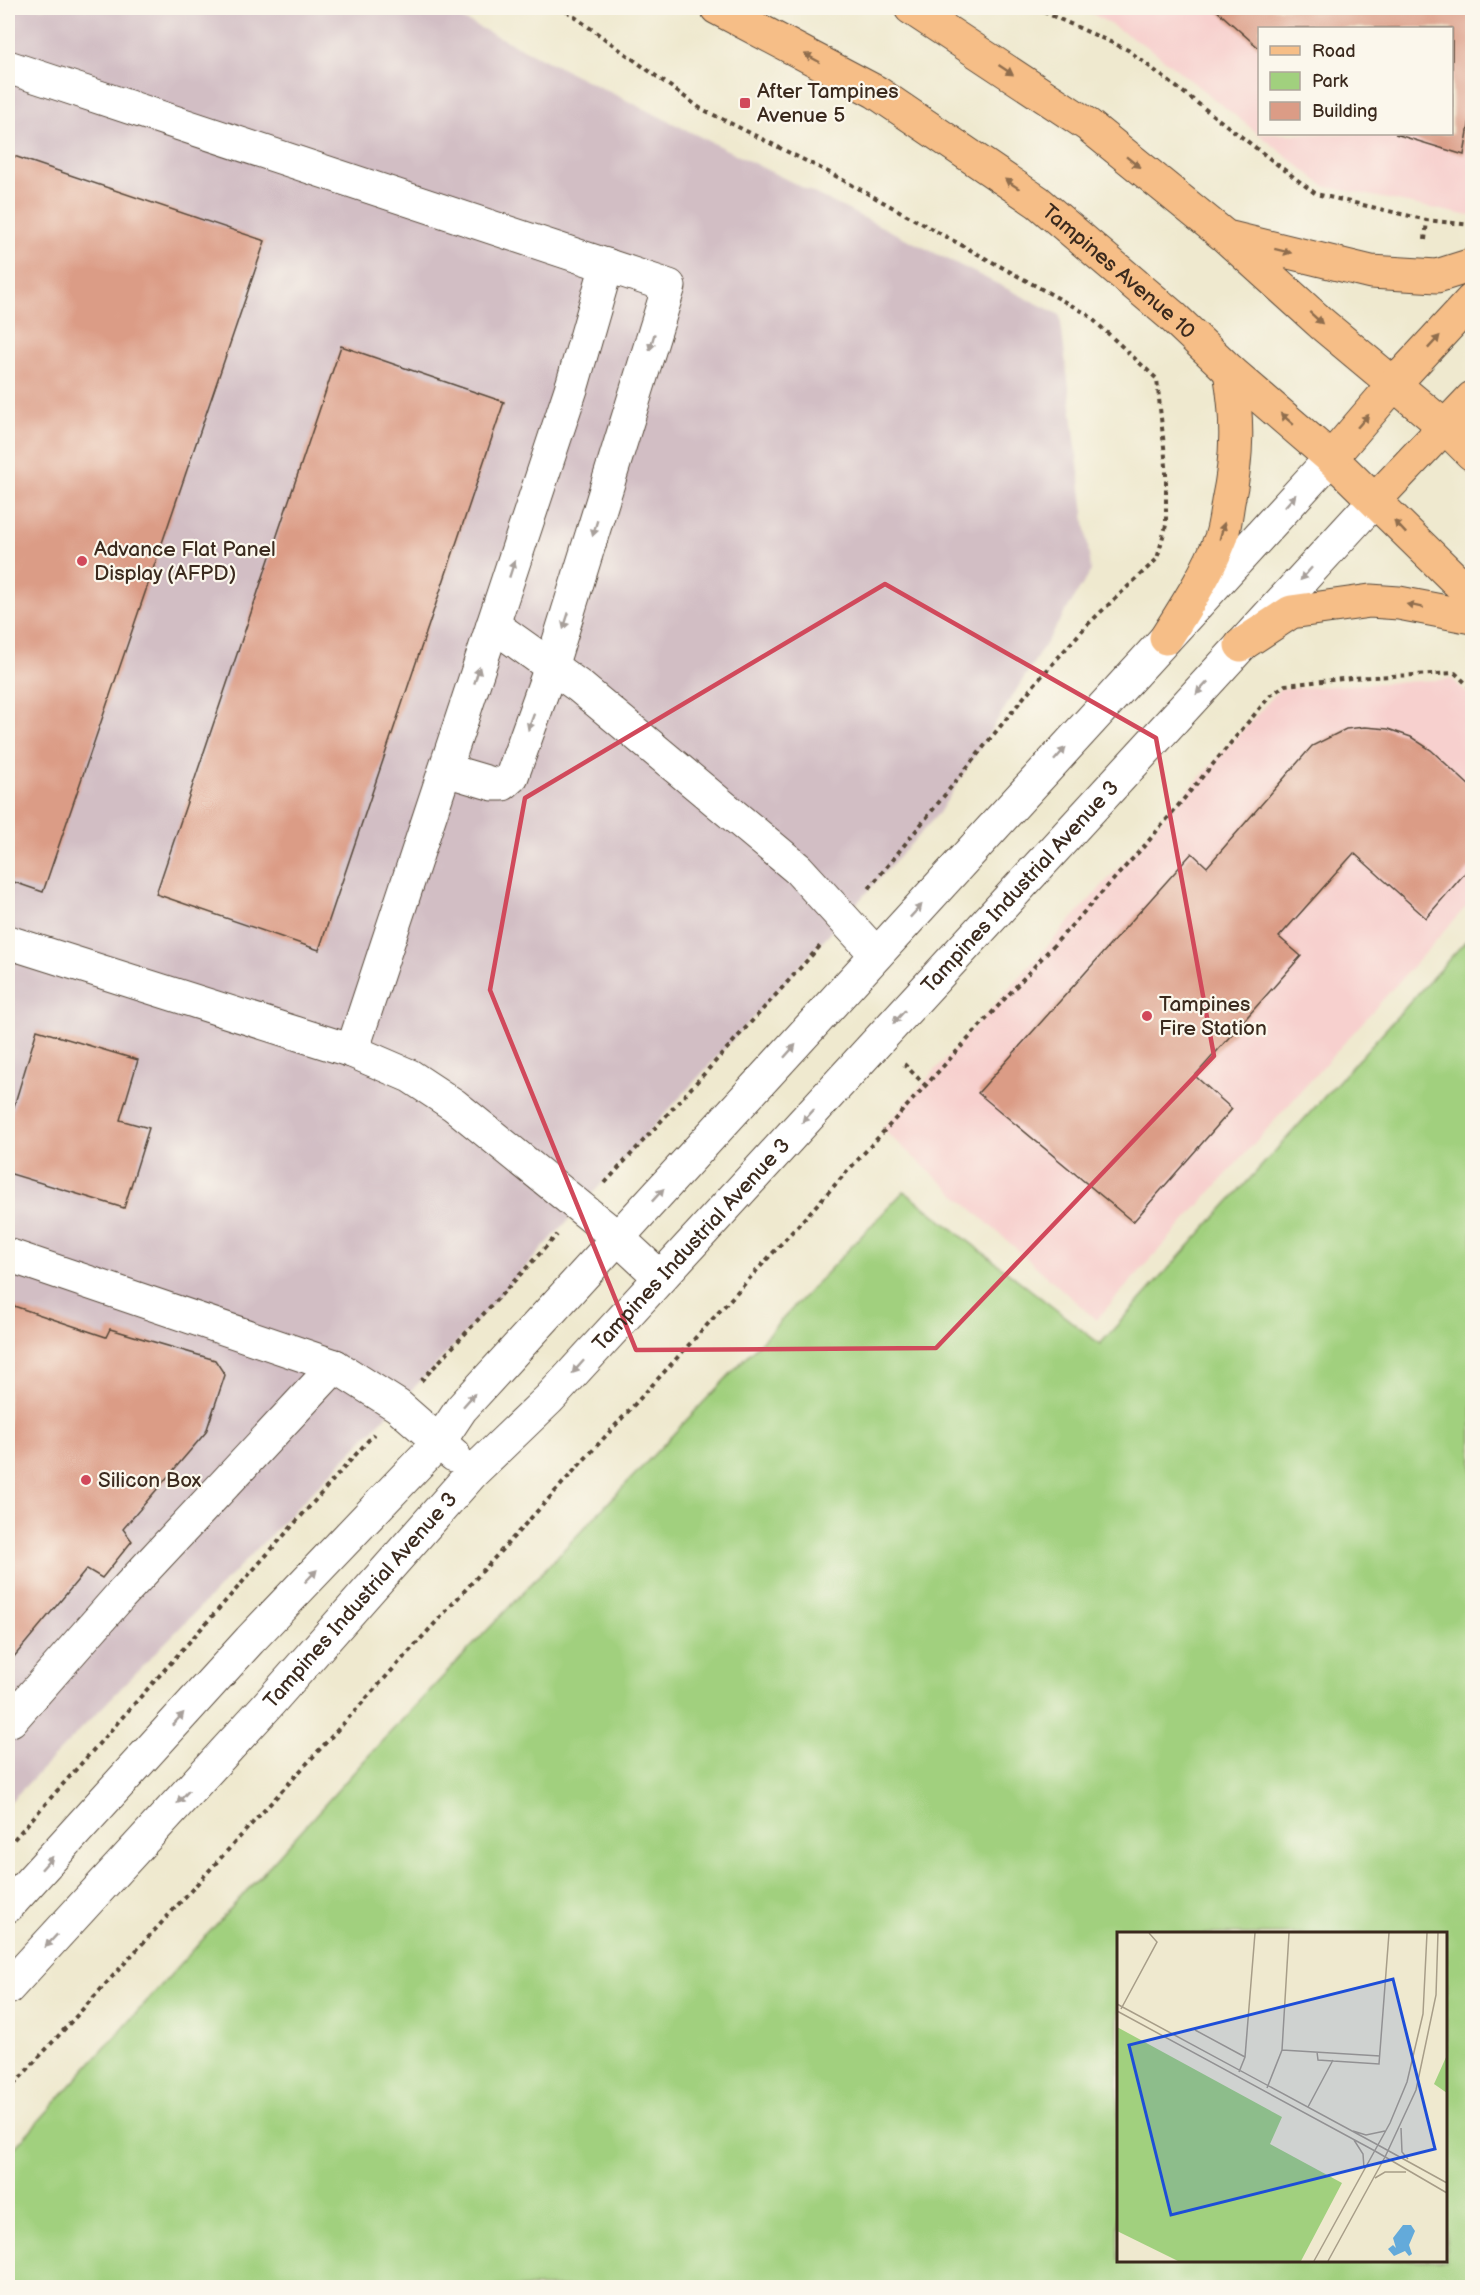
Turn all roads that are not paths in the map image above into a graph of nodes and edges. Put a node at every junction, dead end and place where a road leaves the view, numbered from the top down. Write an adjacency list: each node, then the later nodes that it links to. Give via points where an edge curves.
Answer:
1 (717, 8): 8 (main road, Tampines Avenue 10, one-way to 1, via 1171,315 1038,202 876,92)
2 (911, 8): 4 (main road, one-way to 4, via 1088,125)
3 (8, 67): 5 (street)
4 (1226, 237): 6 (main road, one-way to 6, via 1371,272 1437,276); 9 (main road, one-way to 9, via 1322,324)
5 (607, 265): 17 (street, one-way to 5); 20 (street, one-way to 20, via 669,286)
6 (1473, 265)
7 (1473, 300): 9 (main road, one-way to 7)
8 (1230, 371): 13 (main road, Tampines Avenue 10, one-way to 8); 18 (main road, one-way to 8, via 1196,590 1221,536 1238,443)
9 (1395, 383): 11 (main road); 13 (main road, one-way to 9)
10 (1473, 398): 11 (main road)
11 (1444, 426): 12 (main road); 14 (main road)
12 (1473, 454)
13 (1331, 458): 14 (main road, Tampines Avenue 10); 18 (street, one-way to 13)
14 (1375, 500): 15 (main road, Tampines Avenue 10, one-way to 14); 19 (street, Tampines Industrial Avenue 3, one-way to 19)
15 (1473, 596)
16 (1473, 617): 19 (main road, one-way to 19, via 1370,601 1291,612)
17 (494, 625): 20 (street); 21 (street, one-way to 17)
18 (1166, 638): 23 (street, one-way to 18)
19 (1241, 645): 27 (street, Tampines Industrial Avenue 3, one-way to 27)
20 (551, 667): 21 (street, one-way to 21, via 512,776 503,784 493,784); 23 (street, via 798,869)
21 (446, 770): 24 (street)
22 (8, 942): 24 (street)
23 (876, 954): 25 (street, one-way to 23)
24 (352, 1051): 25 (street, via 410,1076 454,1105)
25 (618, 1238): 27 (street); 29 (street, one-way to 25, via 461,1409)
26 (8, 1255): 28 (street)
27 (660, 1278): 30 (street, Tampines Industrial Avenue 3, one-way to 30, via 549,1399)
28 (335, 1366): 29 (street, via 398,1406); 31 (street, via 120,1596)
29 (439, 1442): 30 (street); 32 (street, one-way to 29, via 250,1640)
30 (473, 1472): 33 (street, Tampines Industrial Avenue 3, one-way to 33, via 264,1709)
31 (11, 1720)
32 (8, 1906)
33 (8, 1988)

